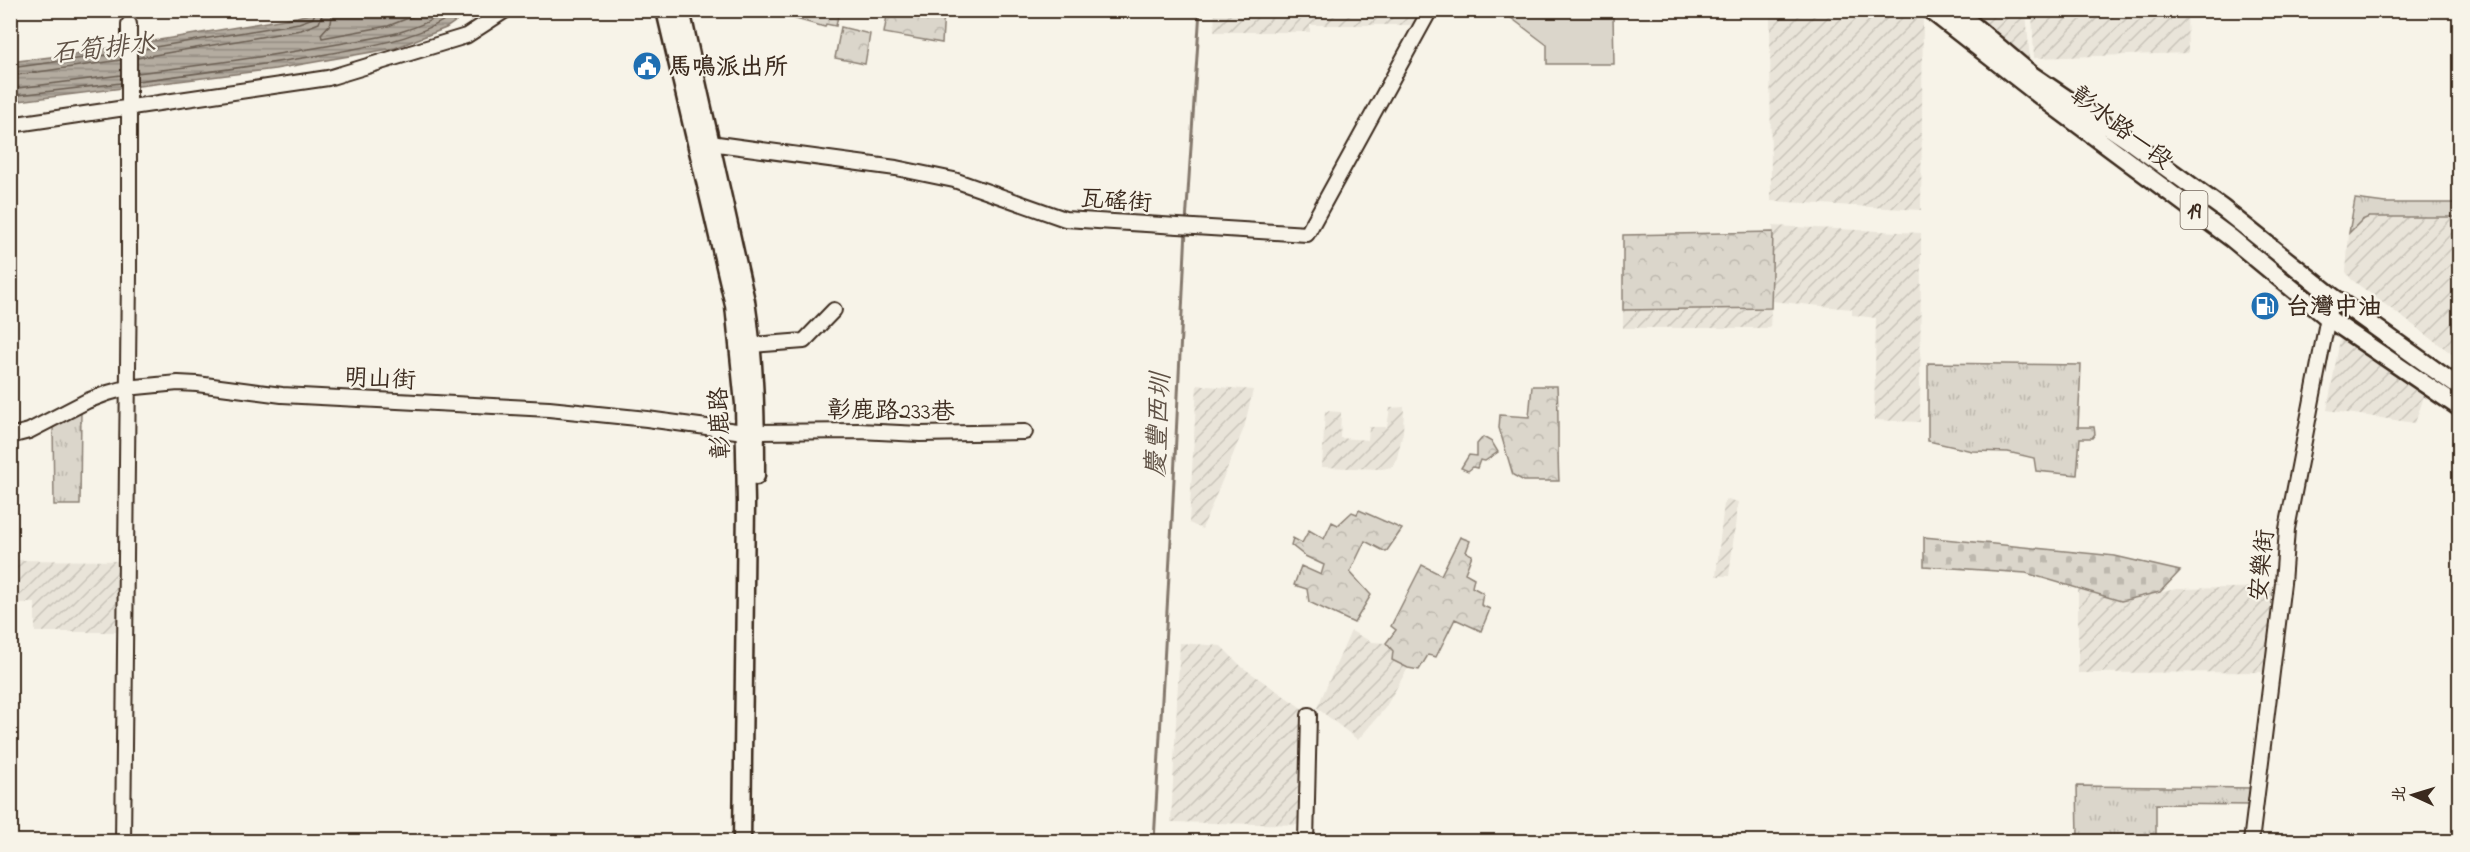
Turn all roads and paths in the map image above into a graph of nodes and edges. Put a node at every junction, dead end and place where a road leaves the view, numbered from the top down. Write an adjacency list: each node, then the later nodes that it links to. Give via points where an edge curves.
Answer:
1 (506, 10): 8 (street, via 466,36 328,78)
2 (665, 10): 9 (main road, 彰鹿路)
3 (681, 10): 11 (main road, 彰鹿路)
4 (1430, 10): 11 (street, 瓦磘街, via 1307,234 1065,219 954,180 896,168)
5 (1930, 10): 15 (main road, 彰水路一段 / 19, via 2231,238)
6 (1955, 10): 12 (main road, 彰水路一段 / 19, via 2032,75 2222,208)
7 (129, 24): 8 (street)
8 (128, 107): 10 (street); 17 (street)
9 (690, 117): 11 (street); 13 (main road, 彰鹿路)
10 (10, 125)
11 (710, 143): 13 (main road, 彰鹿路)
12 (2332, 296): 15 (street, 安樂街); 18 (main road, 彰水路一段 / 19)
13 (740, 303): 16 (main road, 彰鹿路); 20 (main road, 彰鹿路, via 744,404)
14 (834, 310): 16 (street, via 804,341)
15 (2328, 318): 19 (main road, 彰水路一段 / 19); 29 (street, 安樂街, via 2287,530)
16 (752, 345): 20 (main road, 彰鹿路)
17 (126, 388): 20 (street, 明山街, via 197,384 282,395 549,409); 22 (street, 明山街); 25 (street)
18 (2460, 388)
19 (2460, 408)
20 (750, 432): 21 (street, 彰鹿路233巷); 24 (main road, 彰鹿路, via 746,514)
21 (1025, 432)
22 (10, 436)
23 (1309, 715): 28 (street)
24 (748, 817): 26 (main road, 彰鹿路); 27 (main road, 彰鹿路)
25 (123, 842)
26 (742, 842)
27 (753, 842)
28 (1306, 842)
29 (2251, 842)

